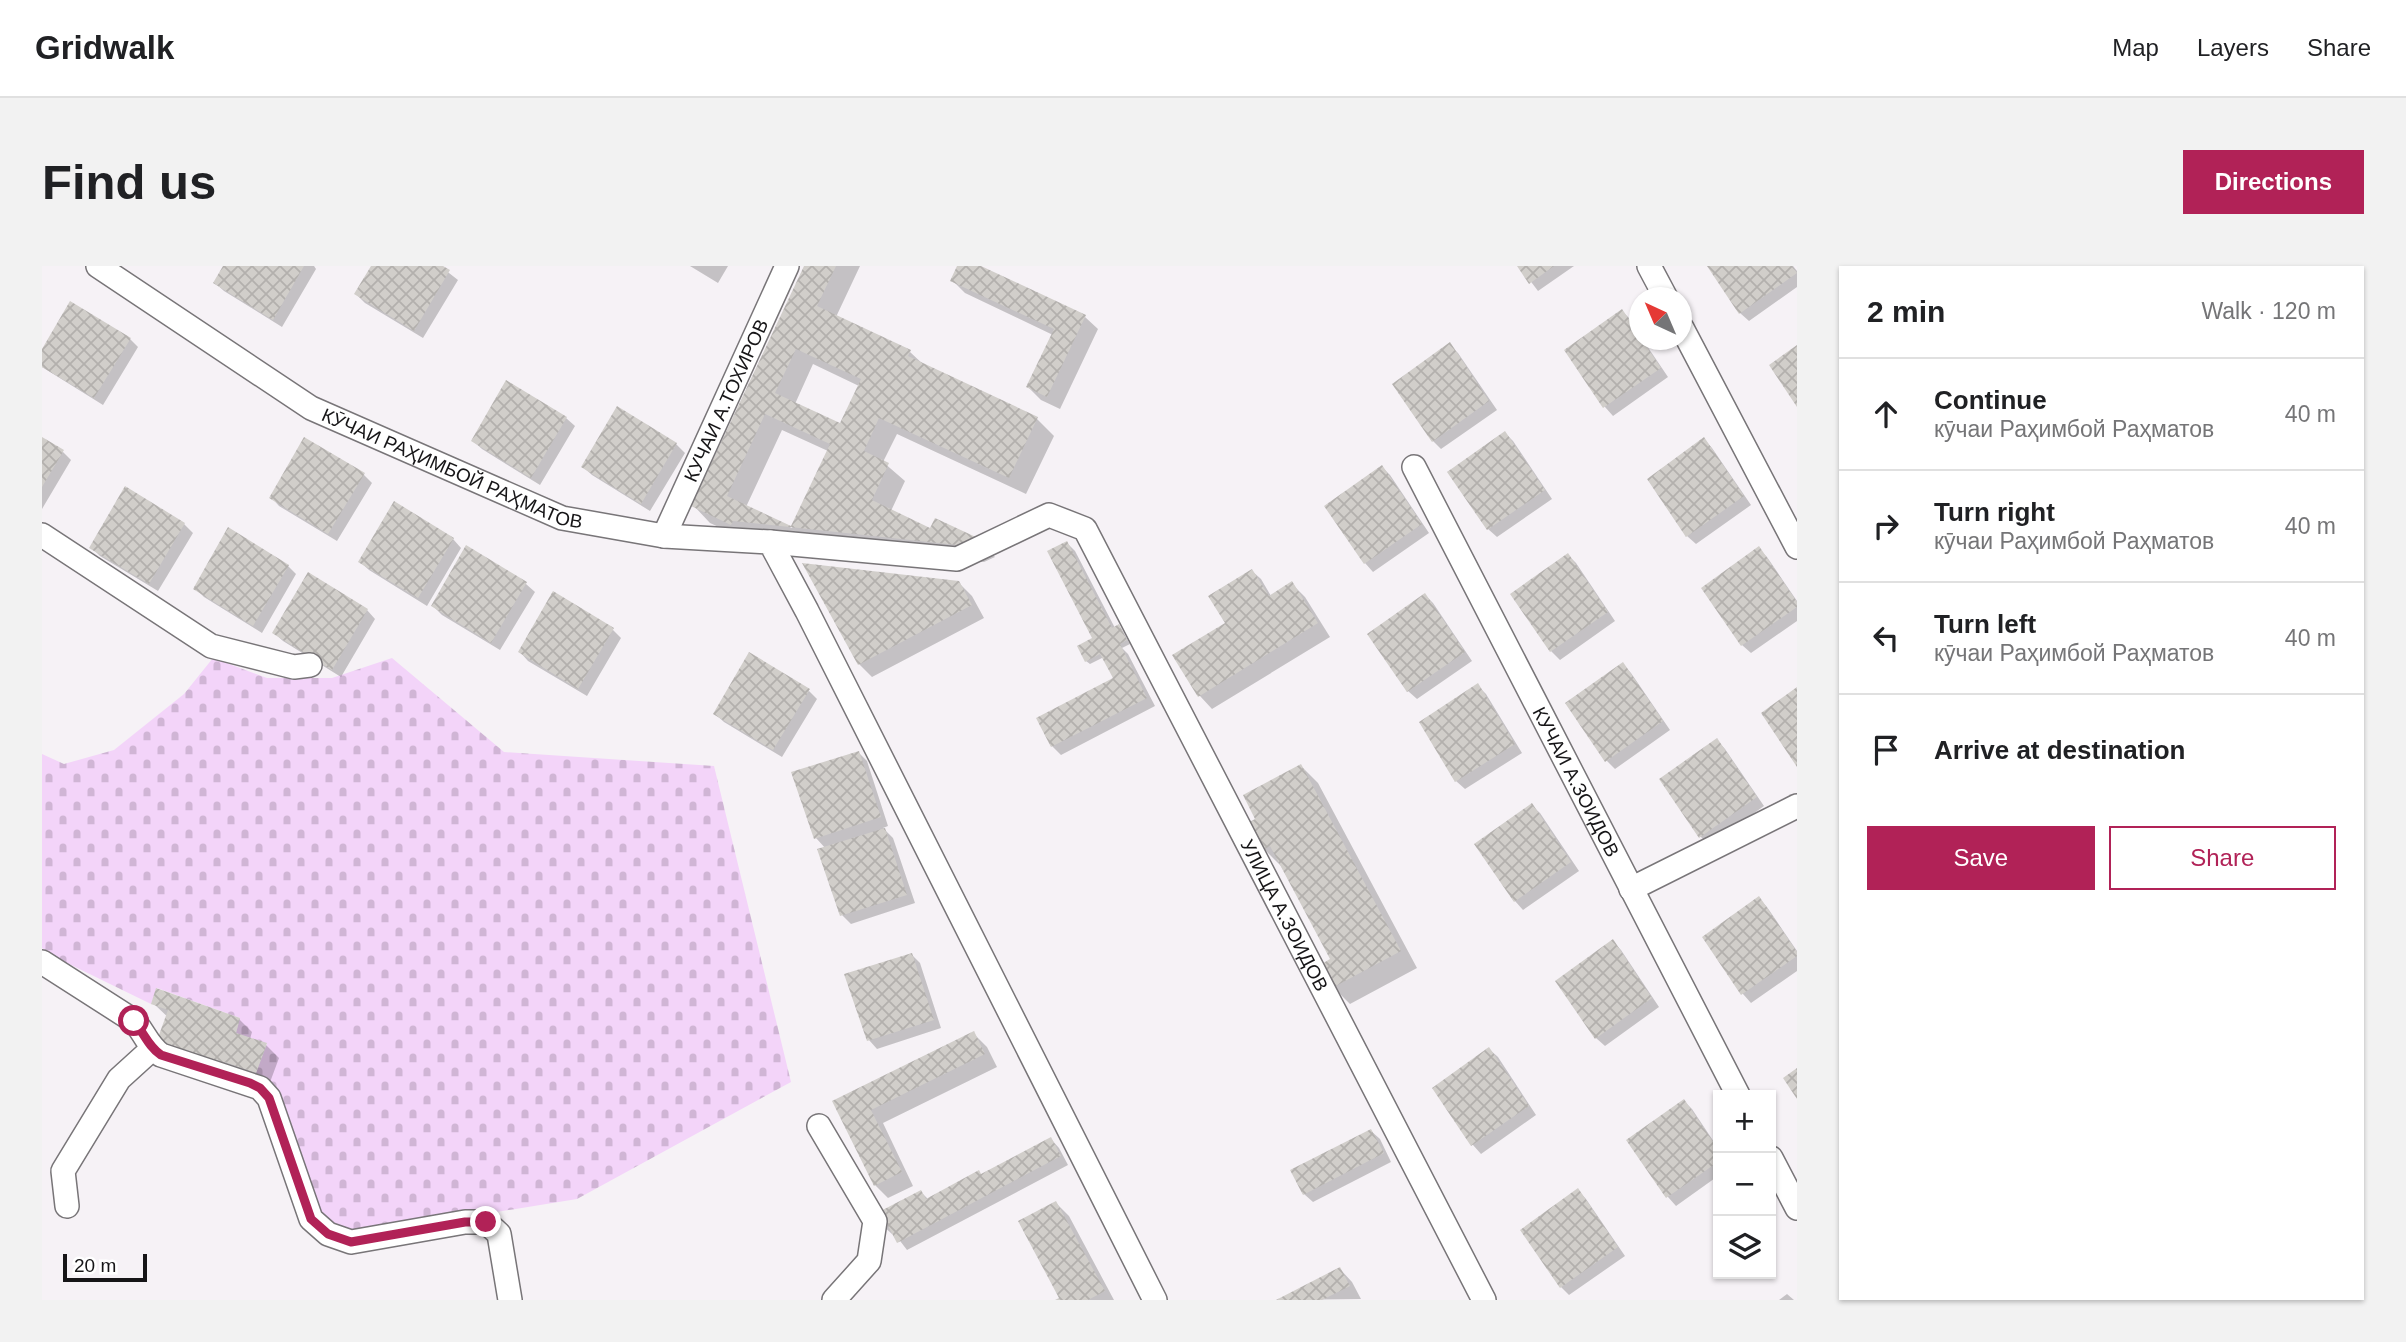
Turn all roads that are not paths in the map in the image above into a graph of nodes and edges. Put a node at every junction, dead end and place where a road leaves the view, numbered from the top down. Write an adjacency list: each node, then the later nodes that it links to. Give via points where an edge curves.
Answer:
1 (98, 266): 9 (street, КӮЧАИ РАҲИМБОЙ РАҲМАТОВ, via 311,408 562,518)
2 (787, 266): 9 (street, КУЧАИ А.ТОХИРОВ)
3 (1649, 266): 4 (street)
4 (1660, 287)
5 (1692, 347): 11 (street)
6 (1414, 467): 14 (street, КУЧАИ А.ЗОИДОВ)
7 (1085, 529): 10 (street, КӮЧАИ РАҲИМБОЙ РАҲМАТОВ, via 1049,514 957,559); 25 (street, УЛИЦА А.ЗОИДОВ)
8 (42, 535): 12 (street, via 211,646 294,667)
9 (664, 536): 10 (street, КӮЧАИ РАҲИМБОЙ РАҲМАТОВ)
10 (770, 542): 24 (street)
11 (1797, 547)
12 (310, 665)
13 (1797, 806): 14 (street)
14 (1631, 889): 17 (street, КУЧАИ А.ЗОИДОВ)
15 (42, 962): 16 (street, via 134,1021)
16 (152, 1049): 20 (street, via 119,1080 63,1171); 22 (street, via 260,1088 269,1098 311,1219 328,1234 351,1242 486,1222 499,1234)
17 (1735, 1090)
18 (819, 1126): 23 (street, via 876,1221 869,1261)
19 (1776, 1168): 21 (street)
20 (67, 1206)
21 (1797, 1208)
22 (510, 1300)
23 (834, 1300)
24 (1155, 1300)
25 (1484, 1300)

